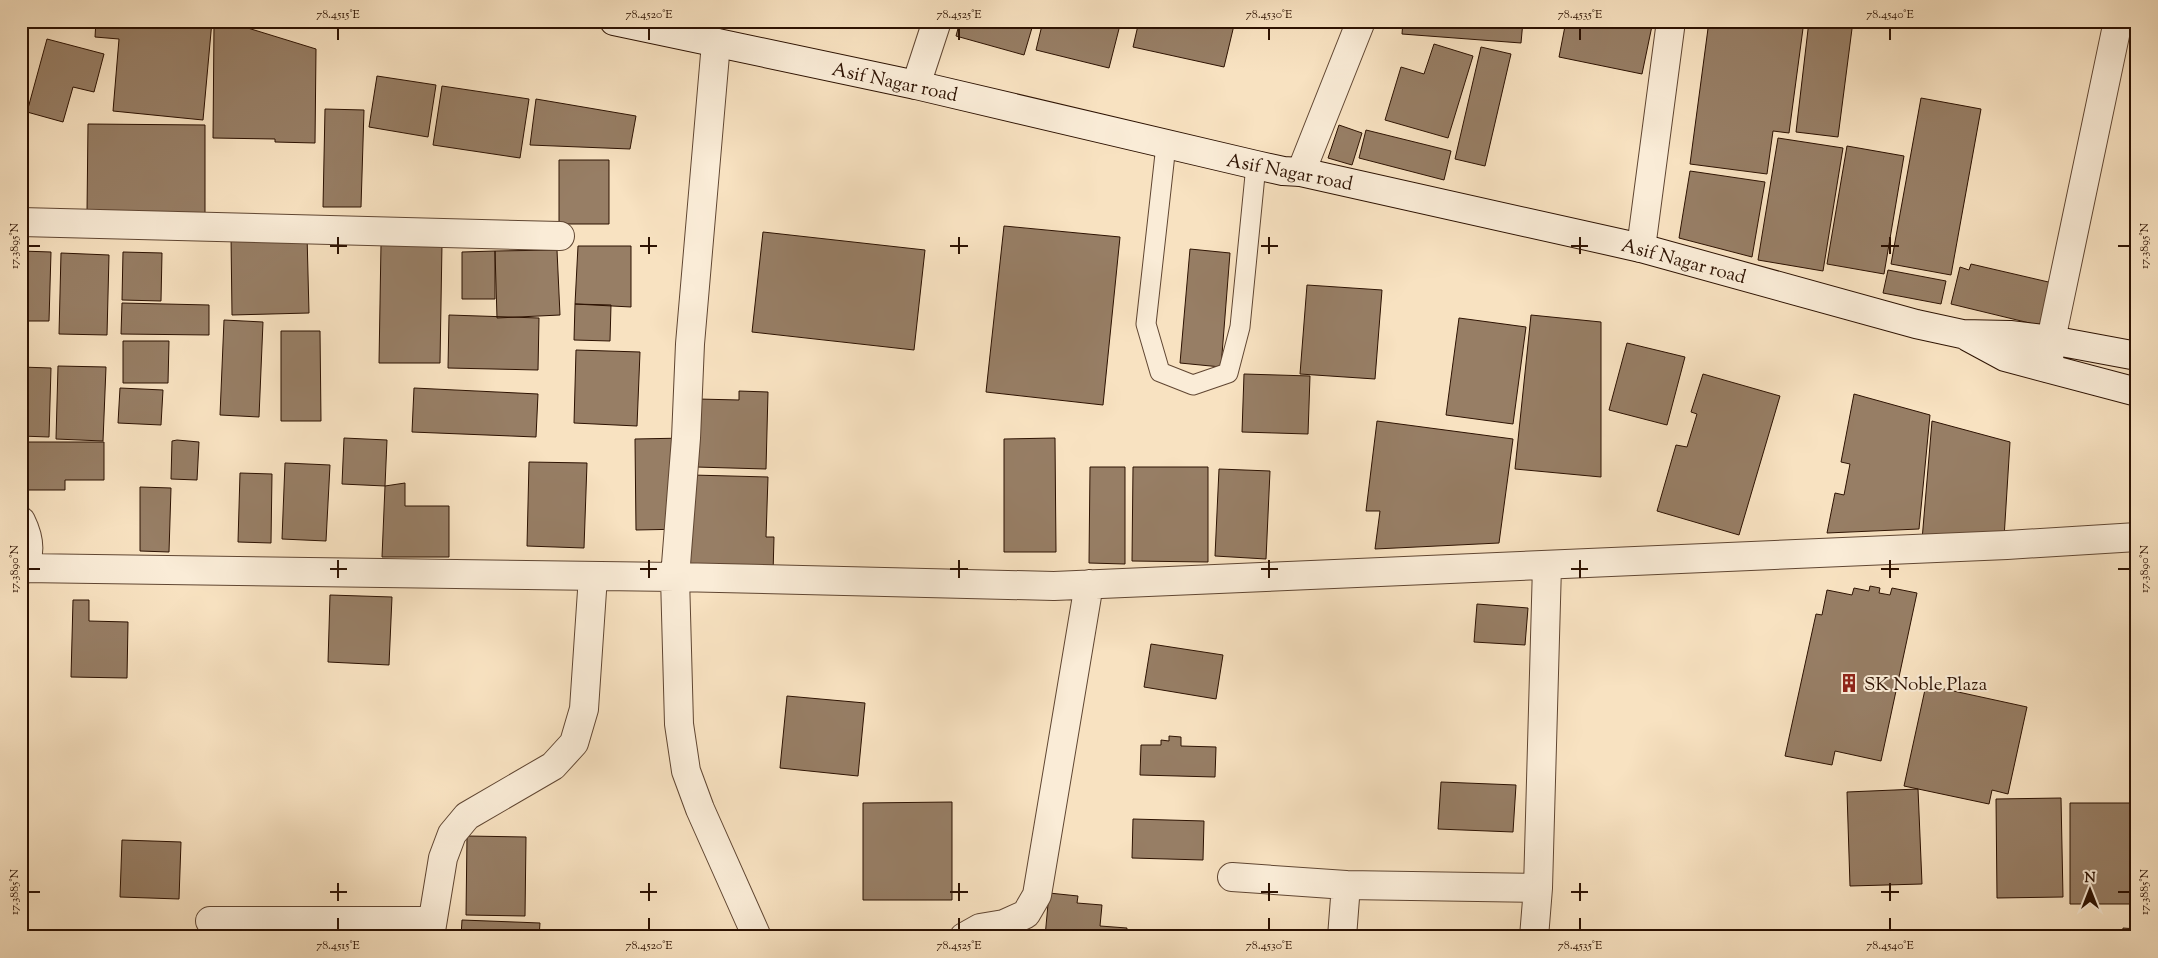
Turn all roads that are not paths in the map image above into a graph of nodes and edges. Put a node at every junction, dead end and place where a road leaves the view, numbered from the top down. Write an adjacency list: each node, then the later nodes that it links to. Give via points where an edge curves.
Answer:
1 (614, 21): 6 (street, Asif Nagar road)
2 (937, 21): 7 (street)
3 (1361, 21): 10 (street)
4 (1671, 21): 13 (street)
5 (2118, 21): 15 (street)
6 (716, 43): 7 (street, Asif Nagar road); 24 (street, via 690,344)
7 (916, 85): 8 (street, Asif Nagar road)
8 (1166, 145): 9 (street, Asif Nagar road); 9 (lane, via 1146,324 1160,372 1193,385 1228,373 1240,327)
9 (1256, 166): 10 (street, Asif Nagar road)
10 (1301, 172): 13 (street, Asif Nagar road)
11 (21, 222): 12 (street)
12 (560, 236)
13 (1641, 248): 14 (street, Asif Nagar road)
14 (1962, 334): 15 (street, Asif Nagar road); 17 (street, Asif Nagar road, via 2006,358)
15 (2051, 340): 16 (street, Asif Nagar road); 17 (street)
16 (2137, 356)
17 (2048, 368): 18 (street, Asif Nagar road)
18 (2137, 392)
19 (21, 521): 22 (street, via 28,543 28,555)
20 (2137, 537): 21 (street)
21 (1547, 566): 25 (street); 28 (street)
22 (22, 569): 23 (street)
23 (593, 576): 24 (street); 30 (street, via 584,709 574,743 553,766 467,816 452,834 442,858)
24 (675, 577): 25 (street, via 1054,586); 31 (street, via 679,724 686,771)
25 (1089, 584): 32 (street, via 1037,895 1026,914 1004,924 980,928)
26 (1232, 877): 27 (street)
27 (1346, 885): 28 (street); 33 (street)
28 (1538, 888): 34 (street)
29 (210, 920): 30 (street)
30 (430, 929)
31 (757, 937)
32 (964, 937)
33 (1342, 937)
34 (1534, 937)

